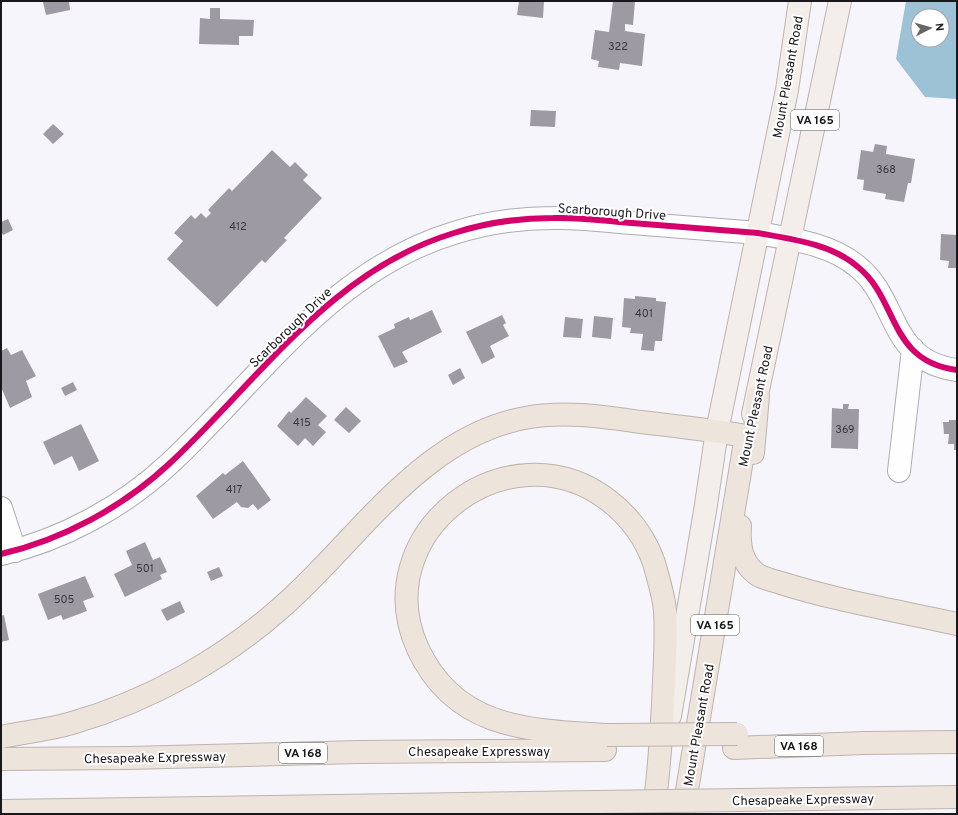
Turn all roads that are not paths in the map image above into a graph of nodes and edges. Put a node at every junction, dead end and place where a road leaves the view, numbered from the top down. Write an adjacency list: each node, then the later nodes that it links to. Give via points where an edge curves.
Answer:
1 (800, 1): 3 (main road, Mount Pleasant Road / VA 165, via 787,90)
2 (840, 1): 4 (main road, Mount Pleasant Road / VA 165)
3 (758, 233): 4 (street, Scarborough Drive); 8 (main road, Mount Pleasant Road / VA 165); 12 (street, Scarborough Drive, via 554,217 502,222 454,233 416,247 385,262 327,304 168,465 126,498 60,534)
4 (789, 238): 5 (street, Scarborough Drive, via 834,252 860,268 874,284 902,338); 7 (main road, Mount Pleasant Road / VA 165)
5 (913, 349): 6 (street, Scarborough Drive, via 928,361); 10 (street)
6 (957, 370)
7 (758, 396): 9 (main road, Mount Pleasant Road / VA 165); 13 (highway, via 753,454 740,522 739,544 752,571 758,576 796,588)
8 (717, 431): 9 (highway); 14 (highway, via 570,415 531,417 488,429 459,442 413,477 282,607 238,642 197,669 112,710 71,724); 18 (main road, Mount Pleasant Road / VA 165)
9 (746, 436): 22 (highway, Mount Pleasant Road / VA 165)
10 (899, 470)
11 (1, 508): 12 (street)
12 (8, 553)
13 (957, 624)
14 (1, 737)
15 (606, 742): 16 (highway, Chesapeake Expressway / VA 168); 17 (highway, Chesapeake Expressway / VA 168, via 358,752); 18 (highway, via 495,721 467,708 452,695 425,663 414,639 407,610 407,583 412,560 439,516 466,494 519,475 558,476 599,493 631,520 642,536 653,562 665,608)
16 (957, 742)
17 (1, 759)
18 (659, 777): 21 (highway, Mount Pleasant Road / VA 165)
19 (957, 797): 20 (highway, Chesapeake Expressway, bridge)
20 (1, 811)
21 (653, 814)
22 (683, 814)

